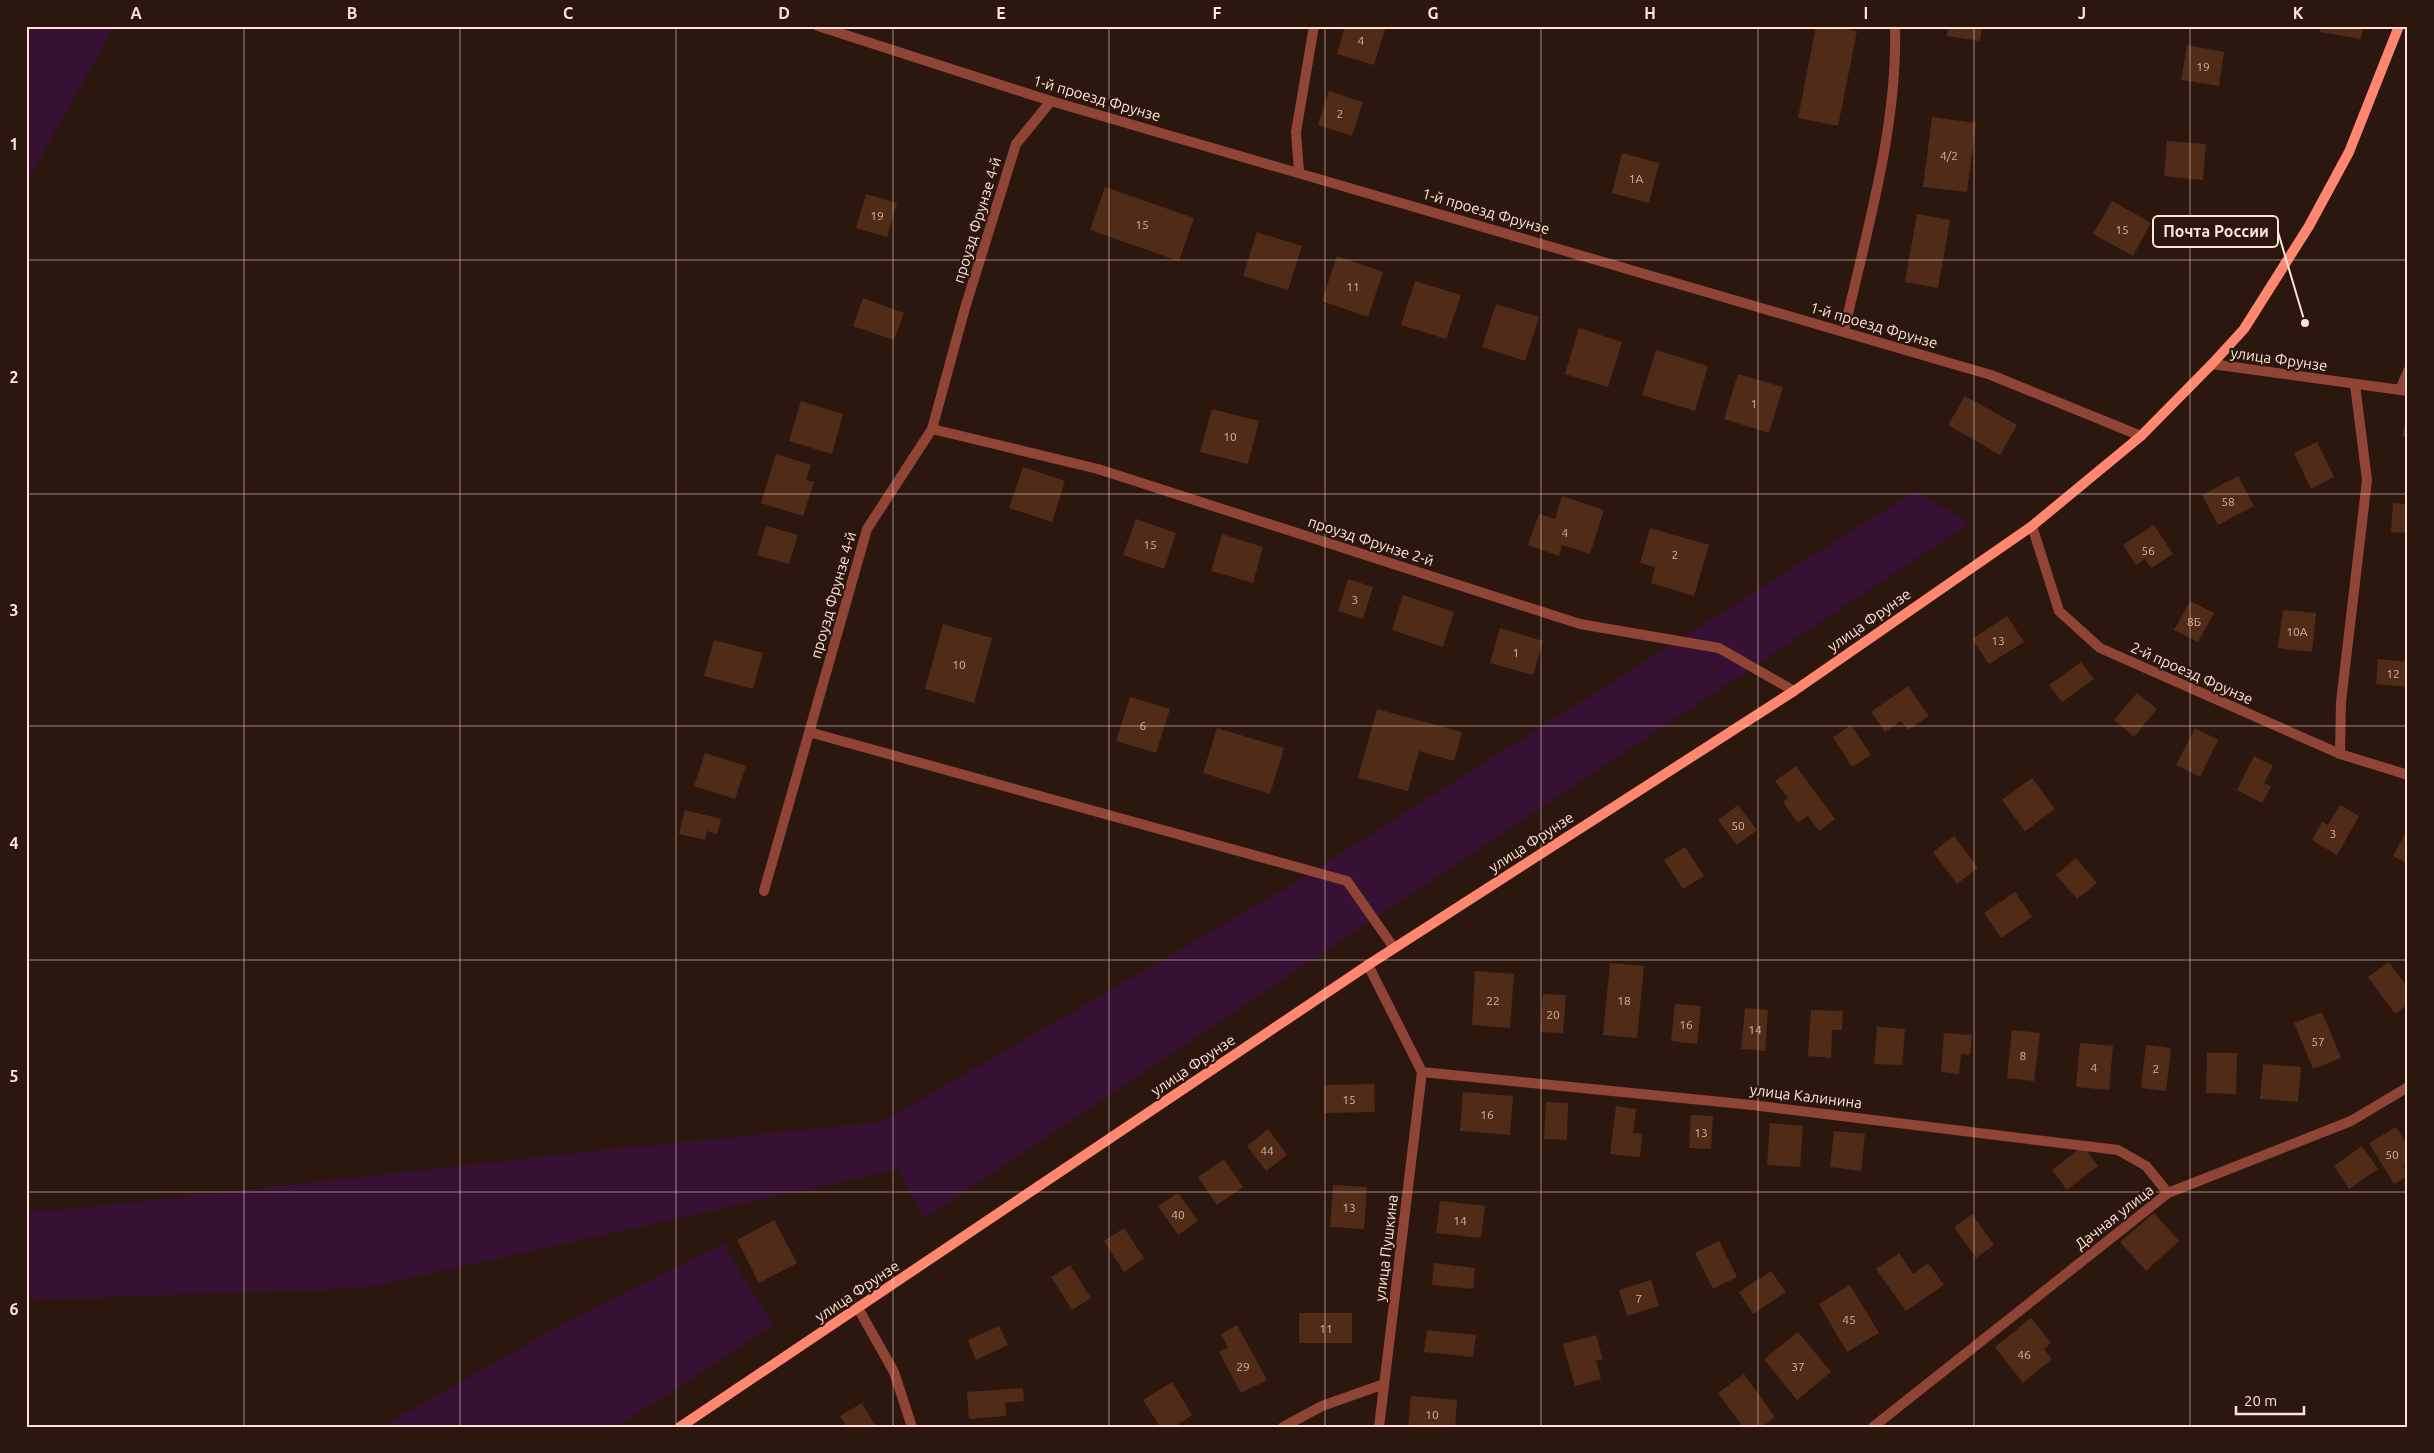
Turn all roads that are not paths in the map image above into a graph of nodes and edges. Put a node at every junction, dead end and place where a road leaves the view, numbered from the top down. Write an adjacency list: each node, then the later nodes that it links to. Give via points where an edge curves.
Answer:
1 (818, 26): 5 (street, 1-й проезд Фрунзе)
2 (1314, 26): 6 (street, via 1296,132)
3 (1895, 26): 7 (street, via 1896,48 1884,158)
4 (2399, 26): 8 (street, via 2349,152 2309,226 2244,329)
5 (1051, 102): 6 (street, 1-й проезд Фрунзе); 12 (street, проузд Фрунзе 4-й, via 1016,144)
6 (1299, 172): 7 (street, 1-й проезд Фрунзе)
7 (1844, 332): 13 (street, 1-й проезд Фрунзе, via 1991,375)
8 (2212, 364): 10 (street, улица Фрунзе); 13 (street, улица Фрунзе)
9 (2408, 371): 11 (street)
10 (2355, 385): 11 (street, улица Фрунзе); 17 (street, via 2367,480 2341,702)
11 (2404, 391)
12 (932, 429): 15 (street, проузд Фрунзе 2-й, via 1098,469 1580,624 1719,648); 16 (street, проузд Фрунзе 4-й, via 867,530)
13 (2141, 436): 14 (street, улица Фрунзе)
14 (2032, 526): 15 (street, улица Фрунзе); 17 (street, 2-й проезд Фрунзе, via 2060,611 2100,648)
15 (1794, 691): 20 (street, улица Фрунзе)
16 (809, 732): 19 (street, проузд Фрунзе 4-й); 20 (street, via 1347,881)
17 (2340, 754): 18 (street, 2-й проезд Фрунзе)
18 (2408, 775)
19 (764, 891)
20 (1394, 948): 21 (street, улица Фрунзе)
21 (1368, 965): 22 (street); 25 (street, улица Фрунзе)
22 (1422, 1072): 24 (street, улица Калинина, via 1752,1104 2118,1150 2146,1166); 26 (street, улица Пушкина)
23 (2408, 1088): 24 (street, Дачная улица, via 2351,1121)
24 (2168, 1194): 31 (street, Дачная улица)
25 (858, 1308): 27 (street, улица Фрунзе); 28 (street, via 894,1372)
26 (1384, 1384): 29 (street, via 1322,1406); 30 (street, улица Пушкина)
27 (680, 1427)
28 (912, 1427)
29 (1283, 1427)
30 (1379, 1427)
31 (1873, 1427)

